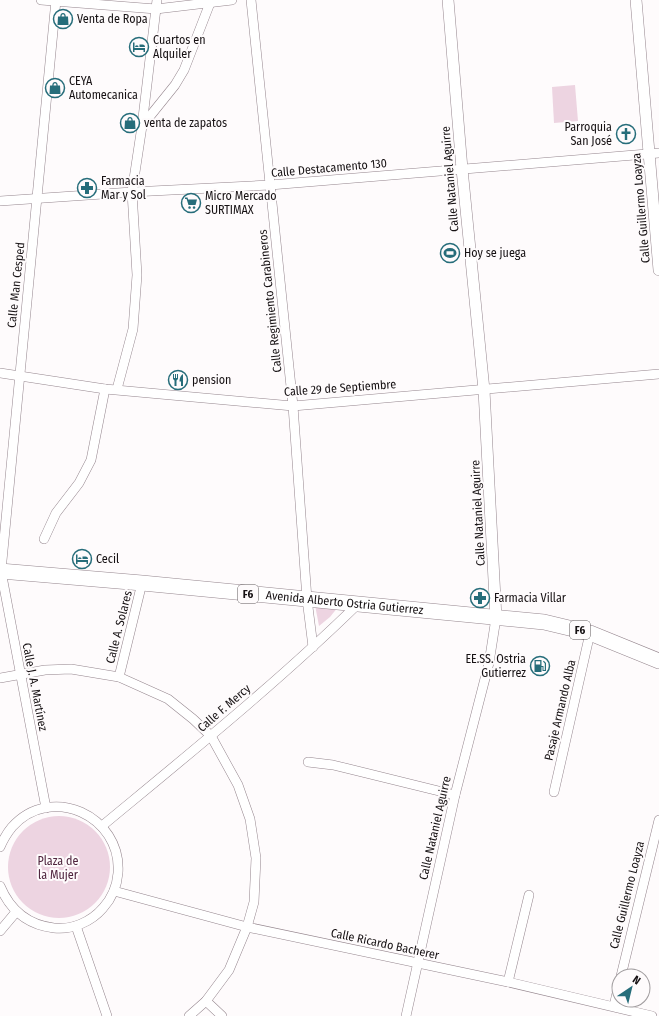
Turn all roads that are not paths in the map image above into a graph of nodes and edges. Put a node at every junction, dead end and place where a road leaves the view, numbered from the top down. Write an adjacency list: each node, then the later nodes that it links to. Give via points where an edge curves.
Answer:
1 (41, 0): 6 (street)
2 (232, 0): 7 (street)
3 (251, 0): 12 (street, Calle Regimiento Carabineros)
4 (448, 0): 11 (street, Calle Nataniel Aguirre)
5 (636, 0): 10 (street, Calle Guillermo Loayza)
6 (56, 1): 8 (street); 14 (street, Calle Man Cesped)
7 (210, 2): 8 (street); 9 (street, via 184,70)
8 (156, 5): 9 (street)
9 (142, 126): 13 (street)
10 (654, 153): 11 (street, Calle Destacamento 130); 16 (street, Calle Guillermo Loayza)
11 (462, 169): 12 (street, Calle Destacamento 130); 22 (street, Calle Nataniel Aguirre)
12 (270, 185): 13 (street, Calle Destacamento 130); 23 (street, Calle Regimiento Carabineros)
13 (132, 192): 14 (street, Calle Destacamento 130); 21 (street, via 137,275 133,329)
14 (37, 199): 15 (street, Calle Destacamento 130); 19 (street, Calle Man Cesped)
15 (0, 201)
16 (659, 270)
17 (0, 373): 19 (street, Calle 29 de Septiembre)
18 (659, 374): 22 (street, Calle 29 de Septiembre)
19 (19, 375): 20 (street, Calle 29 de Septiembre); 25 (street, Calle Man Cesped)
20 (104, 389): 21 (street, Calle 29 de Septiembre); 24 (street, via 91,460 79,482 56,513)
21 (117, 389): 23 (street, Calle 29 de Septiembre)
22 (484, 390): 23 (street, Calle 29 de Septiembre); 29 (street, Calle Nataniel Aguirre)
23 (293, 406): 27 (street, Calle Regimiento Carabineros)
24 (44, 539)
25 (1, 571): 26 (highway, Avenida Alberto Ostria Gutierrez / F6); 33 (street, Calle J. A. Martínez)
26 (142, 583): 27 (highway, Avenida Alberto Ostria Gutierrez / F6); 34 (street, Calle A. Solares)
27 (307, 599): 28 (highway, Avenida Alberto Ostria Gutierrez / F6); 31 (street, Calle Regimiento Carabineros)
28 (358, 604): 29 (highway, Avenida Alberto Ostria Gutierrez / F6); 31 (street, Calle F. Mercy)
29 (496, 618): 30 (highway, Avenida Alberto Ostria Gutierrez / F6, via 544,622); 39 (street, Calle Nataniel Aguirre, via 489,663)
30 (590, 633): 32 (highway, Avenida Alberto Ostria Gutierrez / F6); 38 (street, Pasaje Armando Alba)
31 (313, 647): 36 (street, Calle F. Mercy)
32 (659, 661)
33 (20, 674): 34 (street, via 71,669); 35 (street); 40 (street, Calle J. A. Martínez)
34 (119, 677): 36 (street, via 168,699)
35 (0, 678)
36 (211, 736): 42 (street, Calle F. Mercy); 49 (street, via 238,785 250,819 256,858 254,902)
37 (308, 762): 39 (street, via 333,765)
38 (554, 792)
39 (455, 795): 51 (street, Calle Nataniel Aguirre)
40 (46, 808): 42 (street, via 76,810 90,816); 43 (street, via 22,818 5,836)
41 (659, 820): 52 (street, Calle Guillermo Loayza)
42 (102, 826): 45 (street, via 113,842 117,854 118,879)
43 (0, 847)
44 (0, 886): 47 (street, via 5,898)
45 (114, 891): 48 (street, via 99,913); 49 (street, Calle Ricardo Bacherer)
46 (529, 895): 53 (street)
47 (16, 912): 48 (street, via 44,927); 50 (street)
48 (76, 926): 57 (street)
49 (247, 927): 51 (street, Calle Ricardo Bacherer); 54 (street, via 228,970)
50 (0, 931)
51 (418, 963): 53 (street, Calle Ricardo Bacherer); 60 (street, Calle Nataniel Aguirre)
52 (623, 968)
53 (508, 982): 55 (street, Calle Ricardo Bacherer)
54 (206, 1001): 58 (street); 59 (street)
55 (611, 1005)
56 (622, 1008): 61 (street, Calle Ricardo Bacherer)
57 (107, 1016)
58 (189, 1016)
59 (222, 1016)
60 (406, 1016)
61 (652, 1016)

